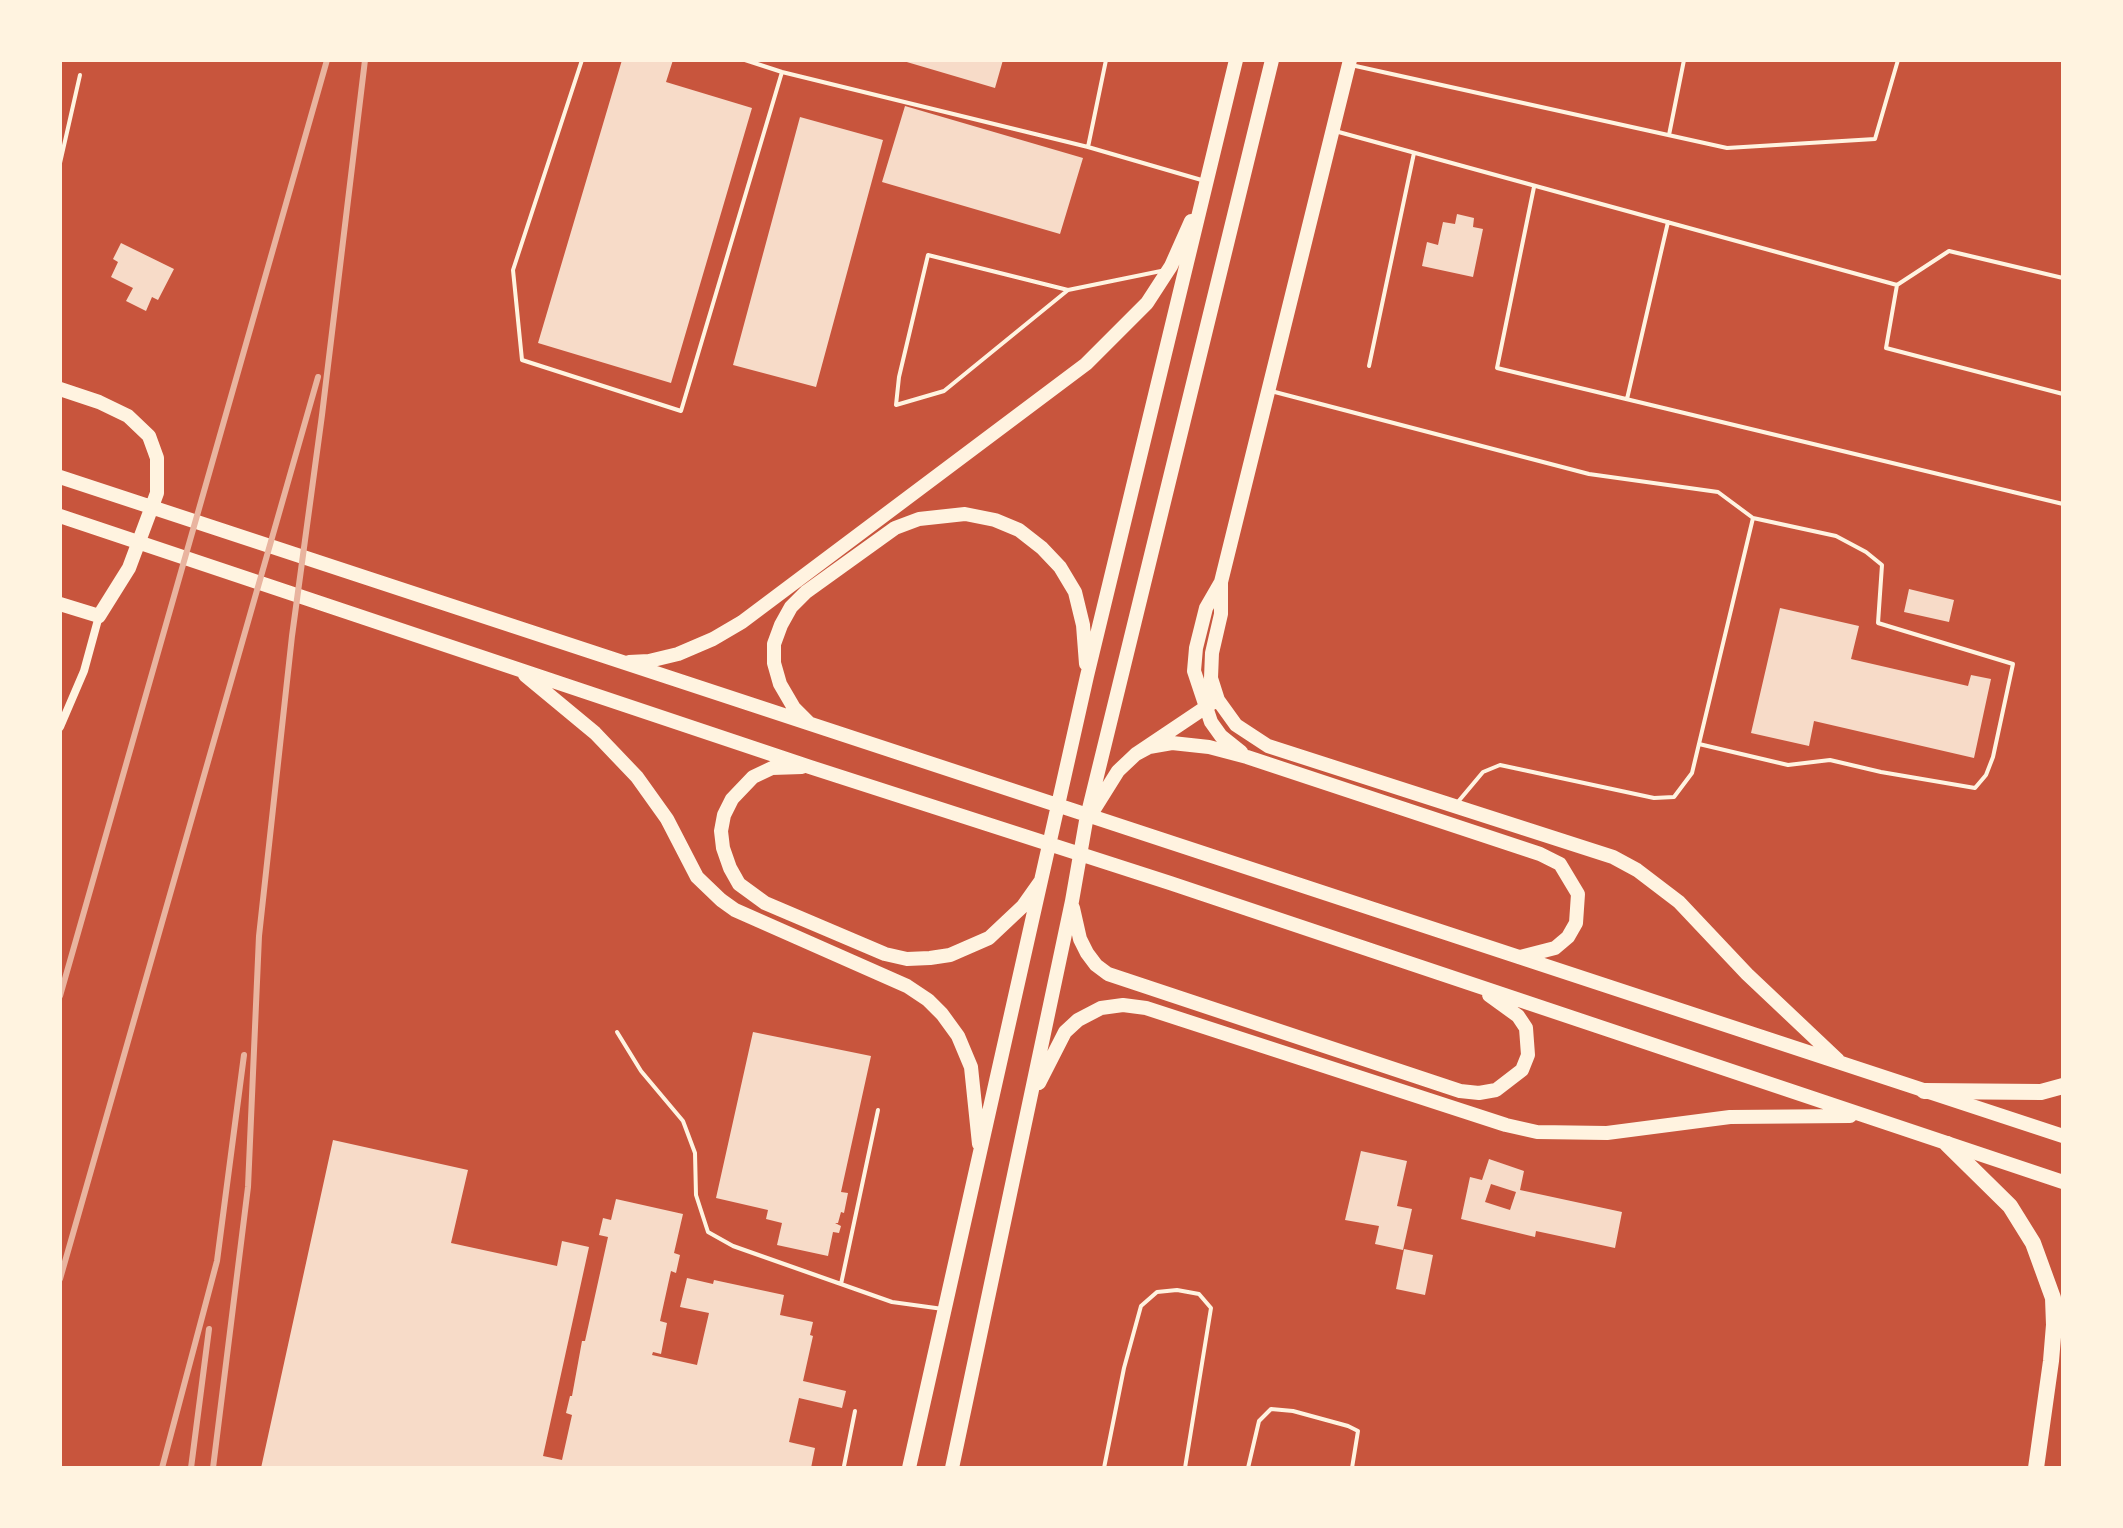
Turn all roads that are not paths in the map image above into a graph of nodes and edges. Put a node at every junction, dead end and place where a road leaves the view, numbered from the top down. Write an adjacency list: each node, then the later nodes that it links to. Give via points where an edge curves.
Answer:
1 (582, 60): 9 (lane, via 513,270 522,360 681,411)
2 (745, 60): 9 (lane)
3 (1106, 60): 13 (lane)
4 (1236, 60): 16 (main road)
5 (1272, 60): 45 (main road)
6 (1684, 60): 12 (lane)
7 (1898, 60): 12 (lane, via 1875,139 1727,148)
8 (1349, 62): 11 (main road); 12 (lane)
9 (782, 72): 13 (lane)
10 (80, 75): 15 (lane)
11 (1333, 130): 14 (lane); 25 (main road)
12 (1669, 135)
13 (1088, 147): 16 (lane)
14 (1414, 153): 17 (lane); 23 (lane)
15 (60, 163)
16 (1206, 185): 19 (main road); 36 (main road)
17 (1534, 187): 18 (lane); 27 (lane, via 1497,368)
18 (1668, 222): 21 (lane); 27 (lane)
19 (1168, 270): 22 (lane); 34 (main road, via 1147,303 1086,364 742,622 678,654)
20 (2063, 278): 21 (lane, via 1949,251)
21 (1897, 285): 26 (lane, via 1886,348)
22 (1068, 290): 22 (lane, via 928,255 896,405 944,391)
23 (1369, 366)
24 (60, 389): 33 (main road, via 128,416 149,436 157,458 157,493 129,568)
25 (1269, 390): 31 (lane, via 1589,474 1718,492); 37 (main road, via 1221,582)
26 (2063, 394)
27 (1627, 399): 29 (lane)
28 (60, 477): 34 (main road)
29 (2063, 504)
30 (60, 516): 35 (main road)
31 (1753, 518): 40 (lane); 40 (lane, via 1836,536 1882,565 1878,623 2013,664 1993,757 1975,788 1830,760 1788,765)
32 (60, 604): 33 (main road)
33 (99, 616): 39 (street, via 84,671)
34 (620, 662): 38 (main road)
35 (518, 669): 43 (main road); 59 (main road, via 595,733 637,777 713,895 735,910 907,986 942,1014 971,1067)
36 (1087, 676): 38 (main road, via 1075,592 1060,567 1019,530 995,520 945,514 895,528 791,607 774,644 774,663 794,708); 46 (main road)
37 (1211, 704): 41 (main road); 42 (main road, via 1221,736); 44 (main road, via 1268,746)
38 (812, 726): 48 (main road)
39 (60, 727)
40 (1699, 744): 44 (lane, via 1692,773 1674,797 1654,798 1500,765 1483,772)
41 (1136, 754): 42 (main road, via 1172,743); 45 (main road, via 1118,771)
42 (1247, 757): 48 (main road, via 1560,864 1578,894 1576,923 1555,948)
43 (810, 767): 46 (main road, via 772,768 753,777 724,815 721,831 730,868 739,884 765,903 885,954 930,958 989,938 1023,906); 49 (main road)
44 (1455, 806): 51 (main road, via 1613,857 1637,870 1679,902)
45 (1086, 821): 47 (main road)
46 (1045, 875): 59 (main road)
47 (1072, 901): 49 (main road, via 1080,939 1108,974 1479,1093 1496,1090 1522,1070 1529,1040 1518,1016); 54 (main road)
48 (1515, 958): 51 (main road)
49 (1475, 986): 56 (main road)
50 (617, 1032): 61 (lane, via 683,1121 695,1153 696,1195 708,1232)
51 (1841, 1063): 53 (main road)
52 (2063, 1086): 53 (highway, via 2041,1092)
53 (1924, 1091): 57 (main road)
54 (1029, 1101): 56 (main road, via 1065,1032 1101,1008 1123,1005 1537,1132 1607,1133 1730,1117); 67 (main road)
55 (878, 1110): 61 (lane)
56 (1864, 1116): 58 (main road)
57 (2063, 1136)
58 (1947, 1144): 60 (main road); 72 (highway, via 2010,1206 2033,1243 2053,1298 2051,1361)
59 (980, 1161): 62 (main road)
60 (2063, 1182)
61 (841, 1284): 62 (lane, via 892,1302)
62 (946, 1309): 66 (main road)
63 (855, 1411): 64 (lane)
64 (843, 1467): 65 (lane)
65 (854, 1468)
66 (909, 1468)
67 (952, 1468)
68 (1104, 1468): 69 (lane, via 1141,1306 1157,1292 1177,1290 1199,1294 1211,1308)
69 (1185, 1468)
70 (1248, 1468): 71 (lane, via 1259,1421 1271,1409 1358,1431)
71 (1352, 1468)
72 (2036, 1468)

